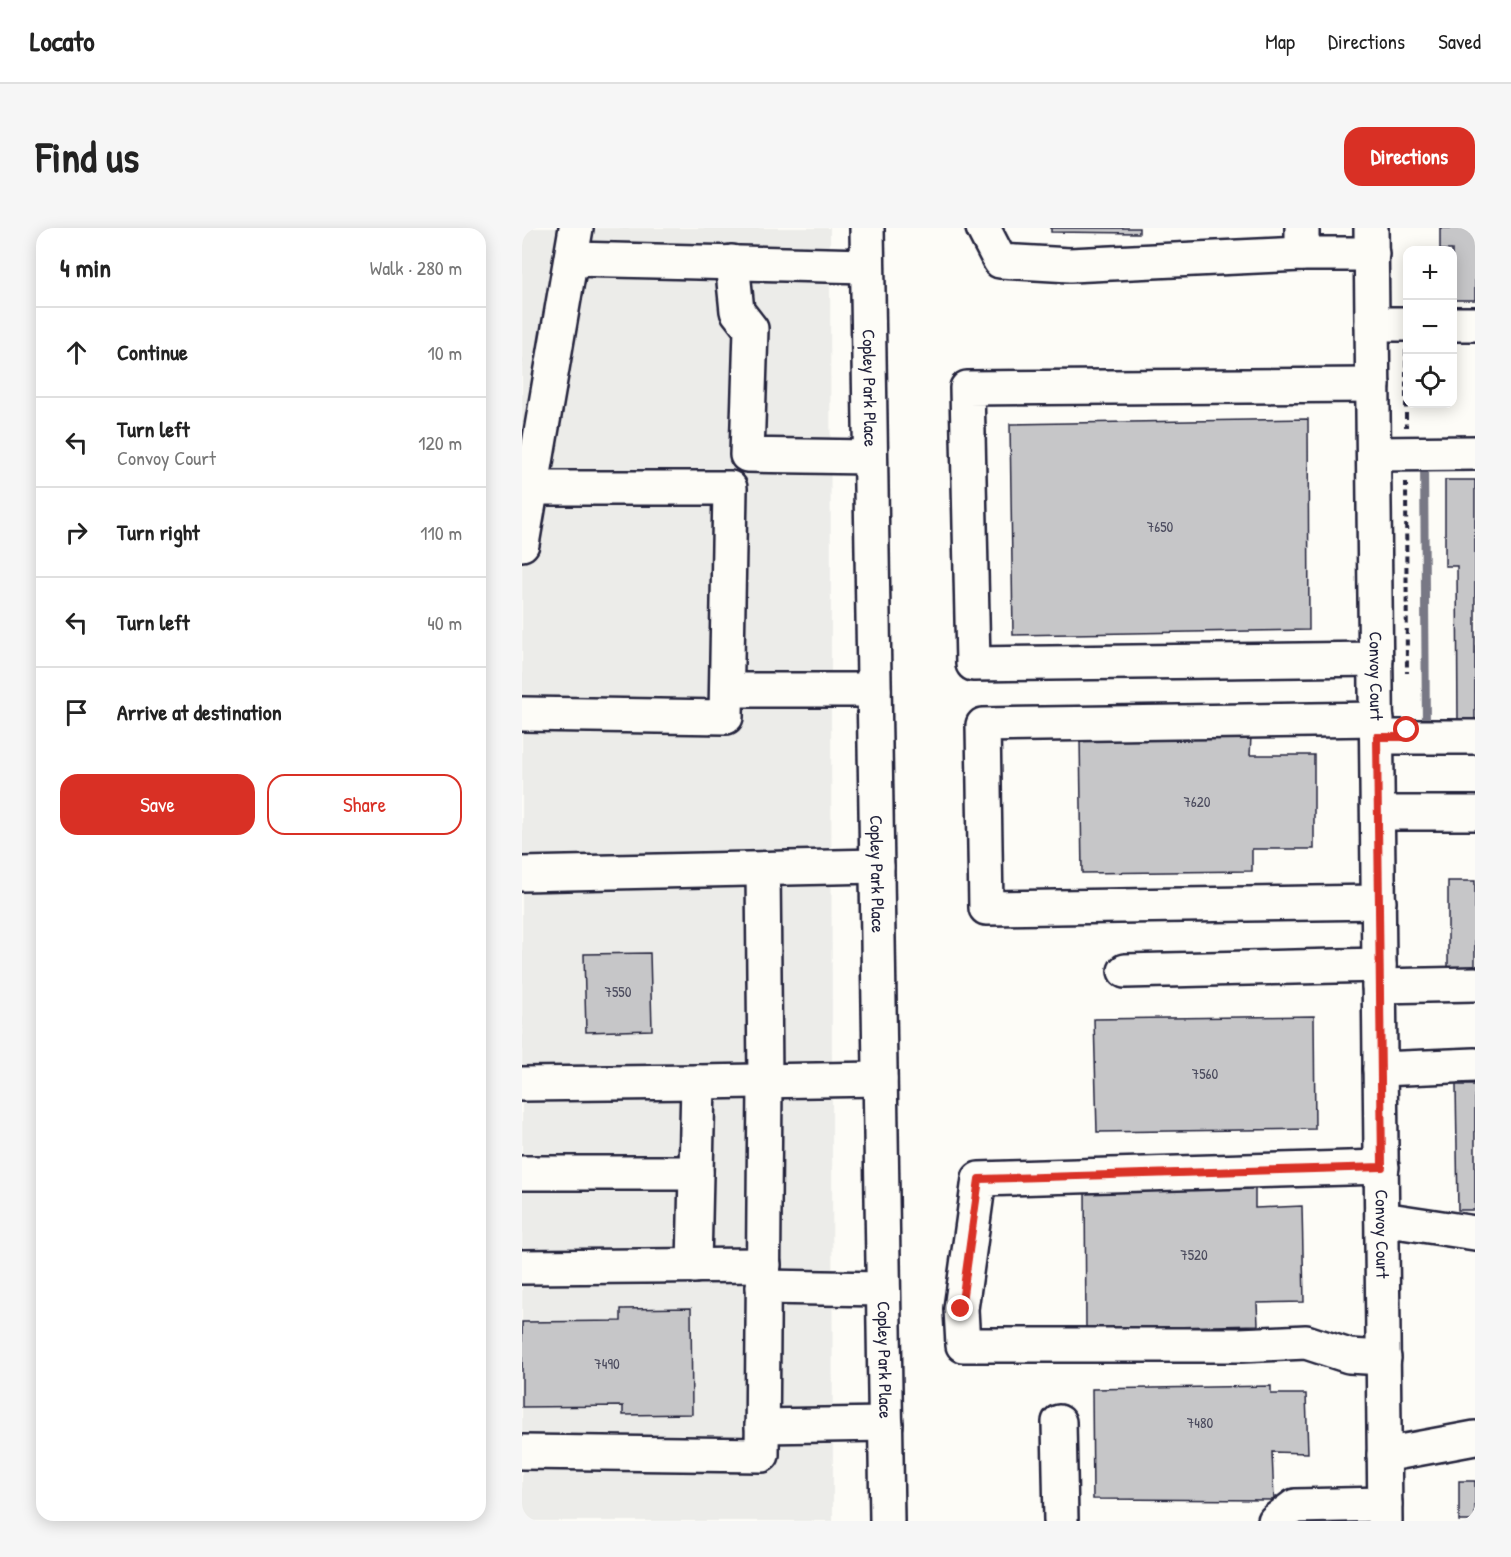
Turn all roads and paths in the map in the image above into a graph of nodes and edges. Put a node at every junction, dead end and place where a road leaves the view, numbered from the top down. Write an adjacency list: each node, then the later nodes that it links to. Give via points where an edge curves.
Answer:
1 (867, 228): 7 (main road, Copley Park Place)
2 (983, 228): 3 (main road, via 1000,261 1070,265)
3 (1302, 241): 4 (main road)
4 (1371, 241): 8 (main road, Convoy Court)
5 (574, 243): 6 (main road); 18 (main road)
6 (732, 262): 7 (main road); 17 (main road, via 737,311 751,328 747,454)
7 (867, 266): 17 (main road, Copley Park Place)
8 (1372, 324): 11 (main road); 13 (main road, Convoy Court)
9 (1457, 324): 10 (main road)
10 (1475, 324)
11 (1403, 335)
12 (1407, 354): 16 (path)
13 (1373, 385): 15 (main road, Convoy Court); 20 (main road, via 967,388 973,664)
14 (1475, 453): 16 (main road)
15 (1374, 454): 16 (main road); 20 (main road, Convoy Court)
16 (1406, 454): 21 (path)
17 (870, 457): 23 (main road, Copley Park Place)
18 (532, 488): 19 (main road); 22 (main road, via 730,488)
19 (522, 544)
20 (1376, 659): 25 (main road, Convoy Court)
21 (1407, 684)
22 (727, 690): 23 (main road); 24 (main road, via 726,717)
23 (874, 690): 29 (main road, Copley Park Place)
24 (522, 714)
25 (1377, 728): 26 (main road); 27 (main road, Convoy Court); 32 (main road, via 983,724 986,908)
26 (1475, 737)
27 (1378, 813): 28 (main road); 32 (main road, Convoy Court)
28 (1475, 813)
29 (877, 866): 30 (main road); 38 (main road, Copley Park Place)
30 (763, 869): 31 (main road); 39 (main road)
31 (522, 874)
32 (1379, 902): 34 (main road, Convoy Court)
33 (1125, 971): 34 (main road)
34 (1379, 975): 35 (main road); 37 (main road, Convoy Court)
35 (1475, 984)
36 (1475, 1065): 37 (main road)
37 (1380, 1069): 42 (main road, Convoy Court)
38 (880, 1079): 39 (main road); 50 (main road, Copley Park Place)
39 (765, 1080): 40 (main road); 49 (main road)
40 (698, 1082): 41 (main road); 44 (main road)
41 (522, 1084)
42 (1382, 1167): 45 (main road, Convoy Court); 51 (main road, via 979,1179 961,1309 963,1345 1306,1342 1349,1356)
43 (522, 1173): 44 (main road)
44 (696, 1173): 47 (main road)
45 (1382, 1219): 46 (main road); 51 (main road, Convoy Court)
46 (1475, 1233)
47 (694, 1266): 48 (main road); 49 (main road)
48 (522, 1267)
49 (763, 1276): 50 (main road); 54 (main road)
50 (883, 1289): 53 (main road, Copley Park Place)
51 (1384, 1358): 57 (main road, Convoy Court)
52 (1059, 1422): 60 (main road)
53 (886, 1424): 54 (main road); 59 (main road, Copley Park Place)
54 (762, 1426): 56 (main road, via 762,1455)
55 (1475, 1438): 57 (main road)
56 (522, 1452)
57 (1384, 1455): 58 (main road, Convoy Court)
58 (1385, 1513): 61 (main road, via 1295,1506)
59 (887, 1521)
60 (1061, 1521)
61 (1275, 1521)

